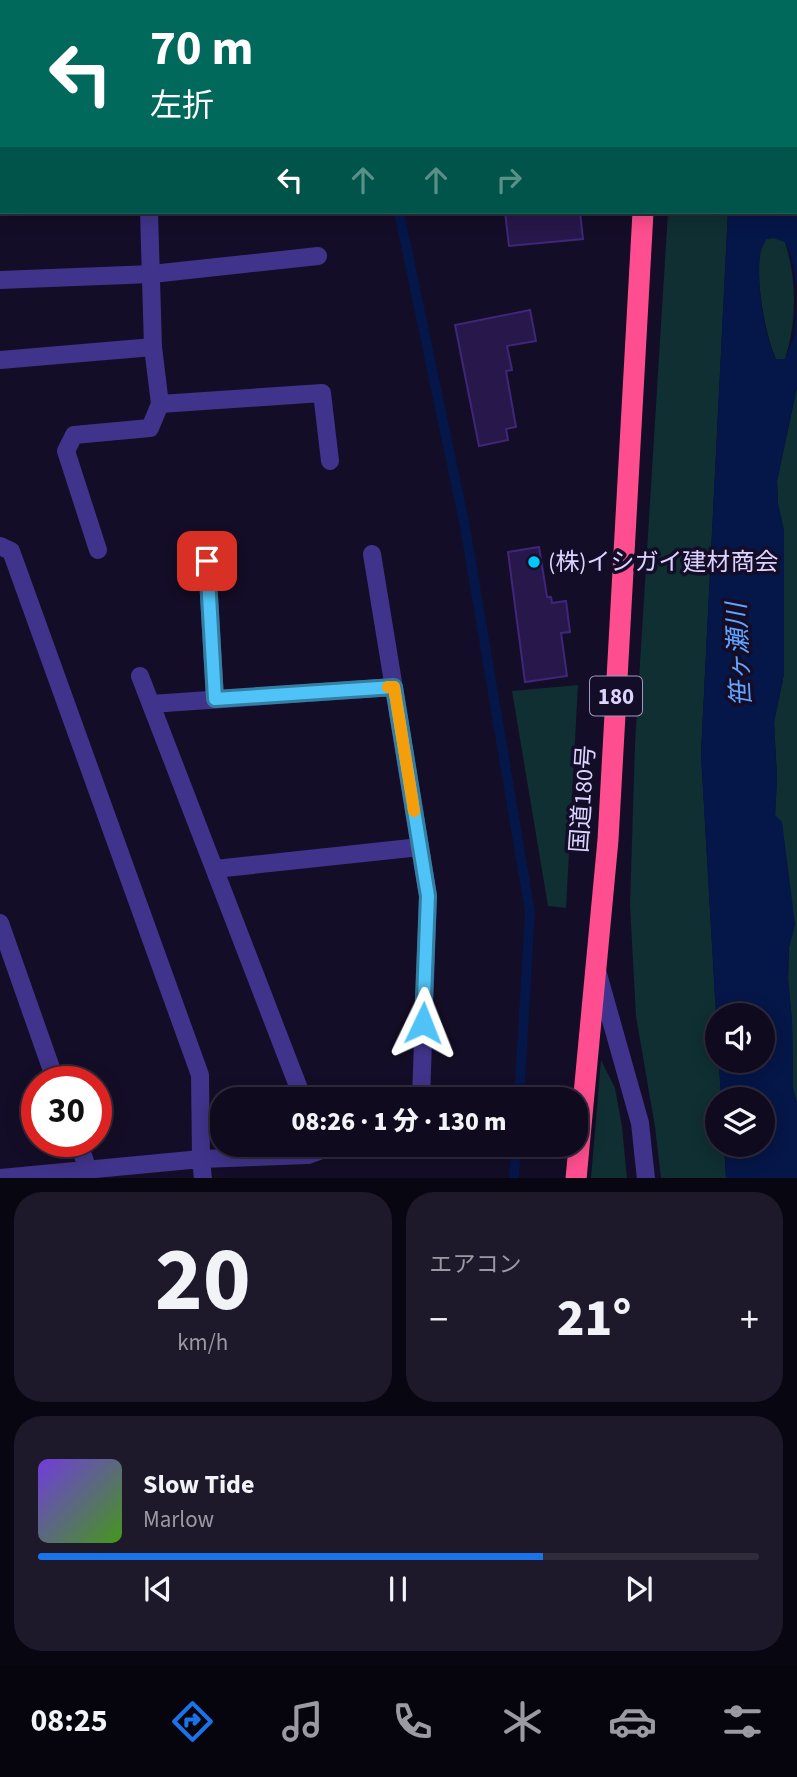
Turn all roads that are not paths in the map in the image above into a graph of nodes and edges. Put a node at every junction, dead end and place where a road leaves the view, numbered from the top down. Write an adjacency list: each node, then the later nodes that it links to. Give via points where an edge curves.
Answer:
1 (149, 214): 4 (street)
2 (643, 214): 21 (highway, 国道180号 / 180, via 608,840)
3 (318, 256): 4 (street)
4 (152, 274): 5 (street); 6 (street)
5 (0, 280)
6 (153, 347): 7 (street); 8 (street)
7 (0, 360)
8 (160, 404): 9 (street, via 322,393); 11 (street, via 150,428 75,435 66,451)
9 (330, 461)
10 (0, 546): 27 (street, via 11,551 200,1075)
11 (98, 551)
12 (372, 554): 15 (street)
13 (207, 561): 16 (street)
14 (140, 676): 17 (street)
15 (394, 687): 16 (street); 18 (street)
16 (215, 699): 17 (street)
17 (150, 704): 19 (street)
18 (420, 847): 19 (street); 24 (street, via 428,896)
19 (215, 869): 23 (street)
20 (0, 923): 22 (street)
21 (596, 967): 31 (highway, 国道180号 / 180); 32 (street, via 639,1123)
22 (51, 1066)
23 (298, 1087)
24 (421, 1087)
25 (84, 1157): 28 (street)
26 (254, 1157): 27 (street)
27 (201, 1159): 28 (street); 30 (street)
28 (88, 1170): 29 (street)
29 (0, 1178)
30 (203, 1178)
31 (576, 1178)
32 (646, 1178)

